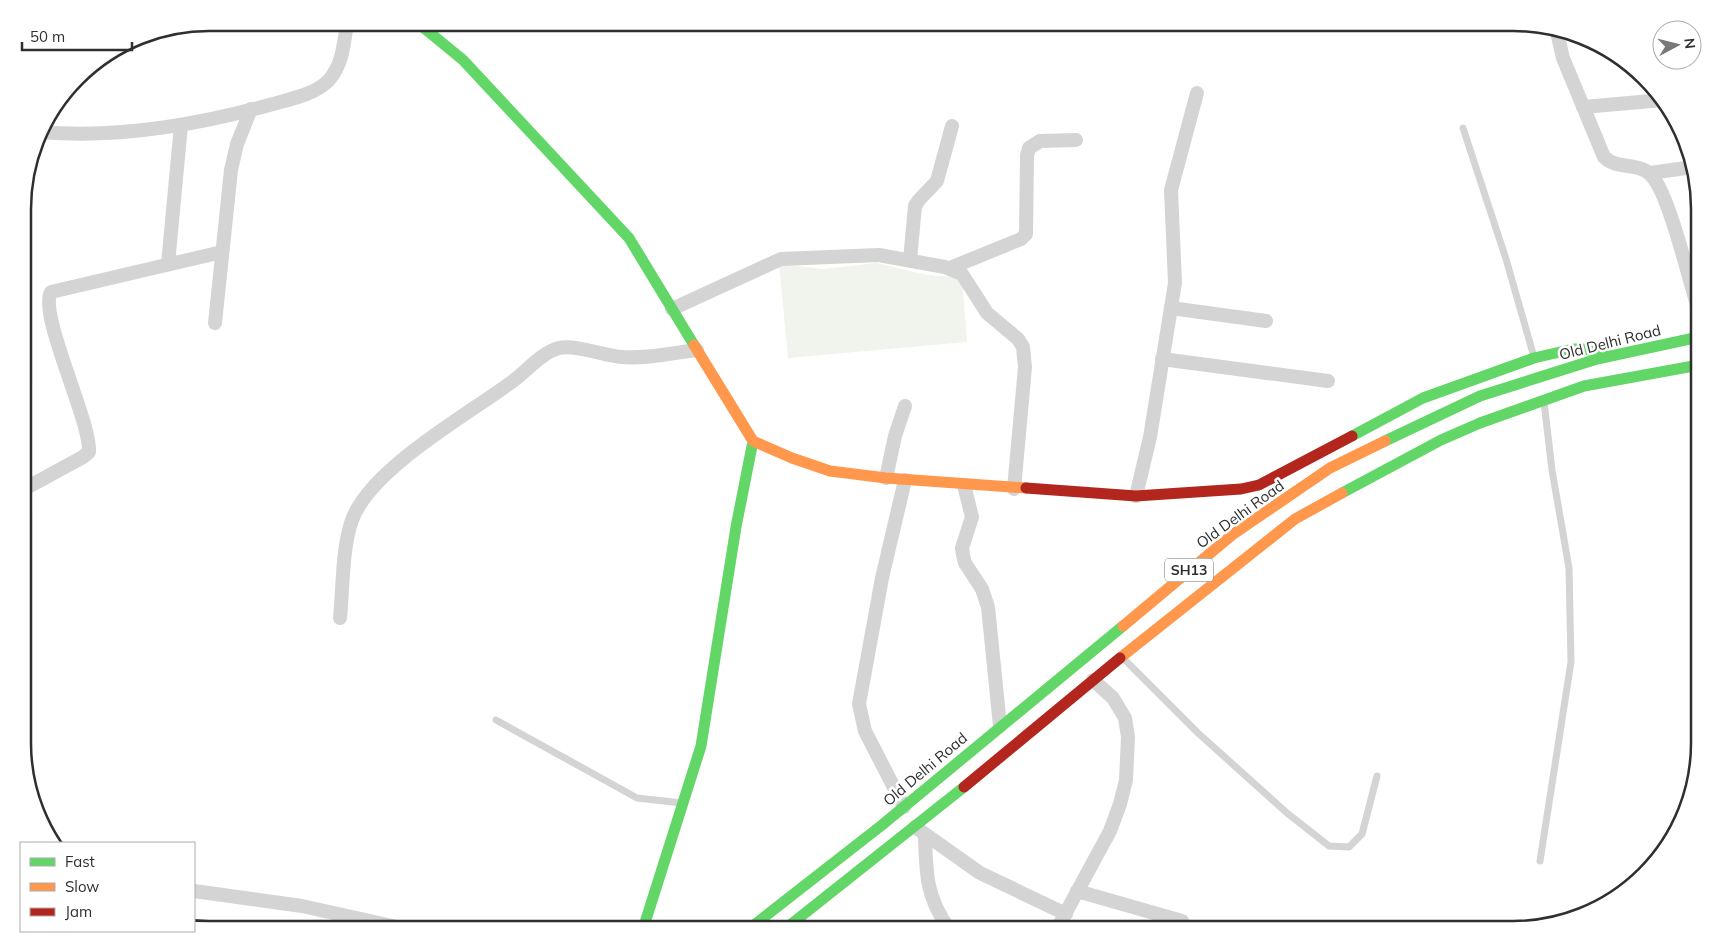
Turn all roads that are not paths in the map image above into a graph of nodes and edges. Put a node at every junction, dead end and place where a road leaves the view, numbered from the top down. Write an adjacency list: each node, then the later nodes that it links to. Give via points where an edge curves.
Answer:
1 (345, 31): 7 (street, via 341,56 328,81 289,99)
2 (429, 31): 21 (main road, via 464,60 629,238)
3 (1558, 37): 6 (street)
4 (1197, 93): 20 (street, via 1171,190 1176,269)
5 (1654, 101): 6 (street)
6 (1583, 107): 14 (street, via 1604,157 1616,165)
7 (251, 109): 8 (street); 15 (street, via 234,156)
8 (181, 125): 11 (street, via 115,133); 17 (street)
9 (952, 126): 16 (street, via 937,181 915,206)
10 (1464, 128): 28 (lane)
11 (49, 133)
12 (1076, 140): 18 (street, via 1040,141 1029,148 1026,234 1021,239)
13 (1686, 168): 14 (street)
14 (1650, 173): 19 (street, via 1665,200)
15 (222, 252): 17 (street); 23 (street)
16 (910, 260): 18 (street); 21 (street, via 879,255 781,259)
17 (168, 264): 37 (street, via 51,292 48,296 89,452)
18 (950, 268): 38 (street, via 966,278 987,313 1023,347 1025,367)
19 (1690, 282)
20 (1171, 308): 22 (street); 27 (street)
21 (672, 309): 25 (main road)
22 (1266, 321)
23 (214, 323)
24 (1690, 339): 26 (main road, Old Delhi Road / SH13)
25 (698, 350): 33 (main road); 40 (street, via 634,357 561,348 544,356 456,419 393,468 358,508 348,535)
26 (1609, 356): 28 (main road, via 1578,348); 44 (main road, Old Delhi Road / SH13, via 1480,396 1330,468 1232,535)
27 (1162, 358): 30 (street); 39 (street, via 1150,437)
28 (1534, 358): 39 (main road, via 1423,398 1259,485)
29 (1690, 367): 31 (main road, SH13, via 1584,386)
30 (1328, 381)
31 (1544, 399): 41 (main road, SH13, via 1441,440 1295,519); 49 (lane, via 1568,568 1571,662)
32 (905, 406): 34 (street)
33 (753, 441): 34 (main road, via 830,471); 46 (main road, via 701,746)
34 (886, 478): 35 (main road)
35 (905, 480): 36 (main road); 47 (street, via 882,578 859,704 865,731)
36 (964, 484): 38 (main road); 44 (street, via 972,517 962,548 963,555 982,589 988,608)
37 (31, 485)
38 (1014, 489): 39 (main road)
39 (1136, 496)
40 (340, 618)
41 (1122, 657): 42 (main road, SH13); 45 (lane, via 1255,787 1329,846 1349,847 1362,834)
42 (1093, 680): 48 (main road, SH13); 51 (street, via 1114,698 1125,718 1128,762 1120,804 1110,831)
43 (496, 720): 46 (lane, via 637,798)
44 (1000, 726): 47 (main road, Old Delhi Road / SH13)
45 (1377, 776)
46 (682, 802): 54 (main road)
47 (904, 807): 55 (main road, Old Delhi Road / SH13)
48 (920, 831): 52 (street, via 980,873); 56 (main road, SH13); 57 (street, via 928,888)
49 (1540, 861)
50 (195, 891): 53 (street, via 302,906)
51 (1077, 891): 52 (street); 59 (street)
52 (1066, 914): 58 (street)
53 (367, 921)
54 (645, 921)
55 (759, 921)
56 (797, 921)
57 (943, 921)
58 (1062, 921)
59 (1182, 921)

